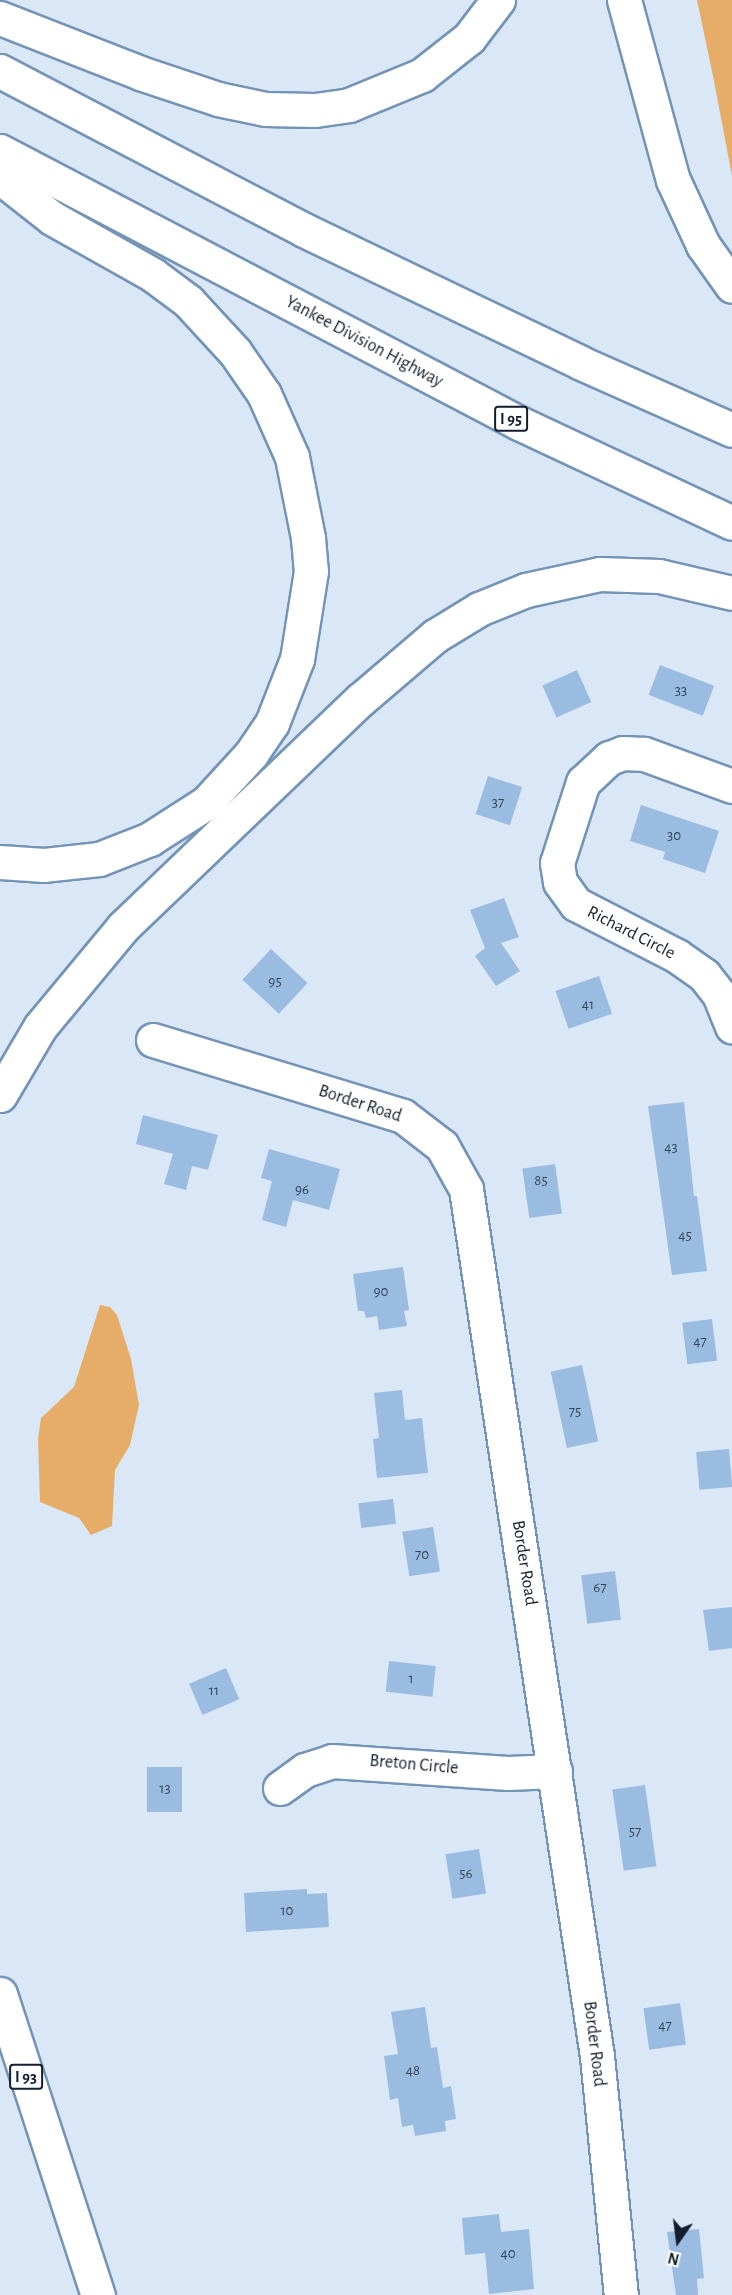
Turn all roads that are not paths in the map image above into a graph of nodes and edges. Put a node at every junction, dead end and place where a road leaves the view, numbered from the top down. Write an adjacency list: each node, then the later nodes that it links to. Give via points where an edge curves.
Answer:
1 (498, 0): 3 (main road, via 468,38 422,75 349,105 315,110 265,110 218,99 130,70)
2 (624, 0): 7 (main road, via 673,180 698,236)
3 (0, 18)
4 (0, 71): 8 (main road, via 345,250)
5 (0, 152): 9 (main road, Yankee Division Highway / I 95, via 519,423)
6 (0, 177): 12 (main road, via 52,218 153,275 189,301 235,352 264,394 292,457 308,538 310,571 300,649 272,723 252,753 206,802 150,839 99,858 44,865)
7 (732, 286)
8 (732, 430)
9 (732, 523)
10 (732, 593): 15 (main road, via 659,576 600,574 526,590 479,609 435,636 360,700 123,927 40,1027)
11 (732, 786): 13 (main road, Richard Circle, via 644,754 622,753 609,758 584,782 557,863 561,882 576,904 677,956 704,975 719,994)
12 (0, 862)
13 (732, 1027)
14 (153, 1040): 16 (main road, Border Road, via 402,1116 442,1146 460,1174 470,1206)
15 (0, 1095)
16 (555, 1771): 17 (main road, Breton Circle, via 508,1773 332,1761 305,1770); 20 (main road, Border Road, via 597,2056)
17 (280, 1788)
18 (0, 1994): 19 (main road, I 93)
19 (98, 2295)
20 (621, 2295)

